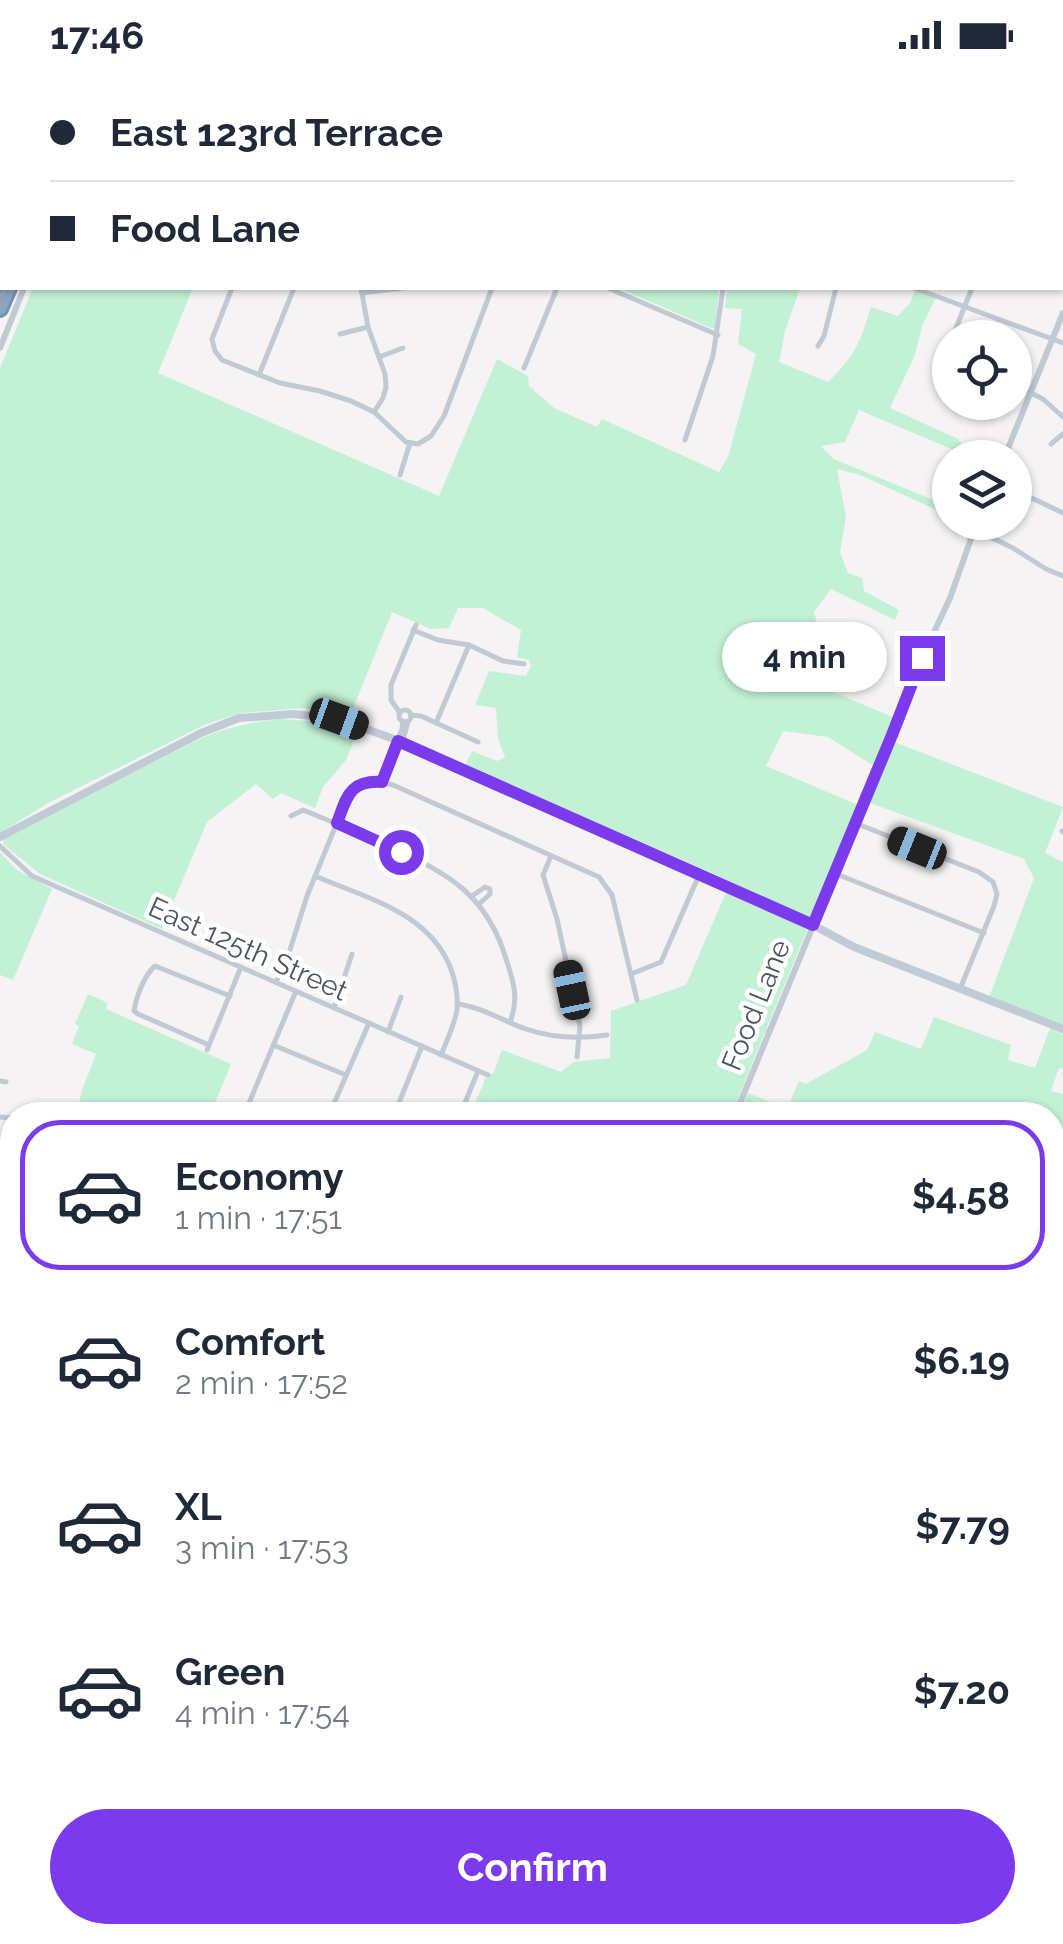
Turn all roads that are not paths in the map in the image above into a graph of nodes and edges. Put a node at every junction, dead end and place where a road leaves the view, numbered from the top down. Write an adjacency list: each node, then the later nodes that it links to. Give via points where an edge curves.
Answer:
1 (23, 290): 21 (street)
2 (231, 290): 25 (street, via 212,339 222,360)
3 (293, 290): 25 (street)
4 (362, 290): 15 (street)
5 (491, 290): 32 (street, via 439,426 424,442)
6 (555, 290): 24 (street)
7 (613, 290): 17 (street)
8 (723, 290): 17 (street)
9 (836, 290): 20 (street)
10 (920, 290): 12 (street)
11 (971, 290): 12 (street)
12 (964, 306): 14 (street); 18 (street)
13 (1063, 313): 18 (street)
14 (958, 320)
15 (368, 327): 16 (street); 23 (street)
16 (340, 334)
17 (718, 335): 31 (street)
18 (1052, 339): 19 (street); 26 (street)
19 (1063, 343)
20 (818, 346)
21 (0, 348)
22 (402, 348): 23 (street)
23 (379, 357): 28 (street, via 386,387)
24 (524, 368)
25 (259, 375): 28 (street)
26 (1032, 389)
27 (1032, 393): 29 (street)
28 (374, 412): 32 (street)
29 (1063, 416)
30 (1063, 434): 33 (street)
31 (684, 440)
32 (410, 443): 34 (street)
33 (1052, 444)
34 (400, 475)
35 (1032, 498): 36 (street)
36 (1063, 513)
37 (970, 540): 49 (street, Food Lane)
38 (999, 540): 39 (street)
39 (1063, 576)
40 (468, 645): 41 (street); 42 (street, via 415,627 391,685 391,700 400,713 406,710); 43 (street)
41 (524, 664)
42 (407, 719): 43 (street); 44 (street)
43 (436, 723): 45 (street)
44 (399, 742): 46 (street); 50 (main road, via 339,719 239,718); 54 (main road)
45 (478, 742)
46 (382, 782): 48 (street, via 355,786); 52 (street)
47 (291, 816): 48 (street, via 303,810)
48 (337, 823): 55 (street); 56 (street, via 433,867)
49 (854, 823): 53 (street, Food Lane); 59 (street, via 991,879 994,906)
50 (0, 837)
51 (0, 846): 61 (street, East 125th Street, via 32,876)
52 (551, 856): 62 (street, via 600,877 612,895); 76 (street, via 543,875)
53 (834, 873): 58 (street, Food Lane); 59 (street)
54 (699, 874): 58 (main road); 62 (street, via 661,962)
55 (315, 876): 63 (street); 69 (street, via 423,928 448,962)
56 (472, 896): 57 (street); 57 (street, via 490,889)
57 (478, 904): 71 (street, via 498,937 515,988)
58 (813, 925): 64 (main road); 88 (street, Food Lane)
59 (984, 933): 64 (street)
60 (352, 954): 70 (street)
61 (241, 968): 63 (street, East 125th Street); 66 (street)
62 (631, 974): 68 (street)
63 (276, 982): 65 (street, East 125th Street)
64 (960, 989): 73 (main road)
65 (296, 991): 70 (street, East 125th Street); 77 (street)
66 (230, 996): 66 (street, via 208,1048 134,1012 155,966)
67 (401, 997): 74 (street)
68 (637, 1000)
69 (458, 1004): 71 (street); 79 (street)
70 (334, 1008): 72 (street, East 125th Street)
71 (510, 1022): 76 (street, via 542,1034)
72 (369, 1023): 74 (street, East 125th Street); 83 (street)
73 (1063, 1029)
74 (388, 1032): 78 (street, East 125th Street)
75 (606, 1036): 76 (street)
76 (580, 1037): 80 (street)
77 (273, 1045): 83 (street); 84 (street)
78 (422, 1046): 79 (street, East 125th Street); 86 (street)
79 (441, 1054): 81 (street, East 125th Street)
80 (578, 1057)
81 (478, 1071): 82 (street, East 125th Street); 87 (street)
82 (488, 1074)
83 (346, 1075): 85 (street)
84 (249, 1102)
85 (335, 1102)
86 (399, 1102)
87 (465, 1102)
88 (740, 1102)

